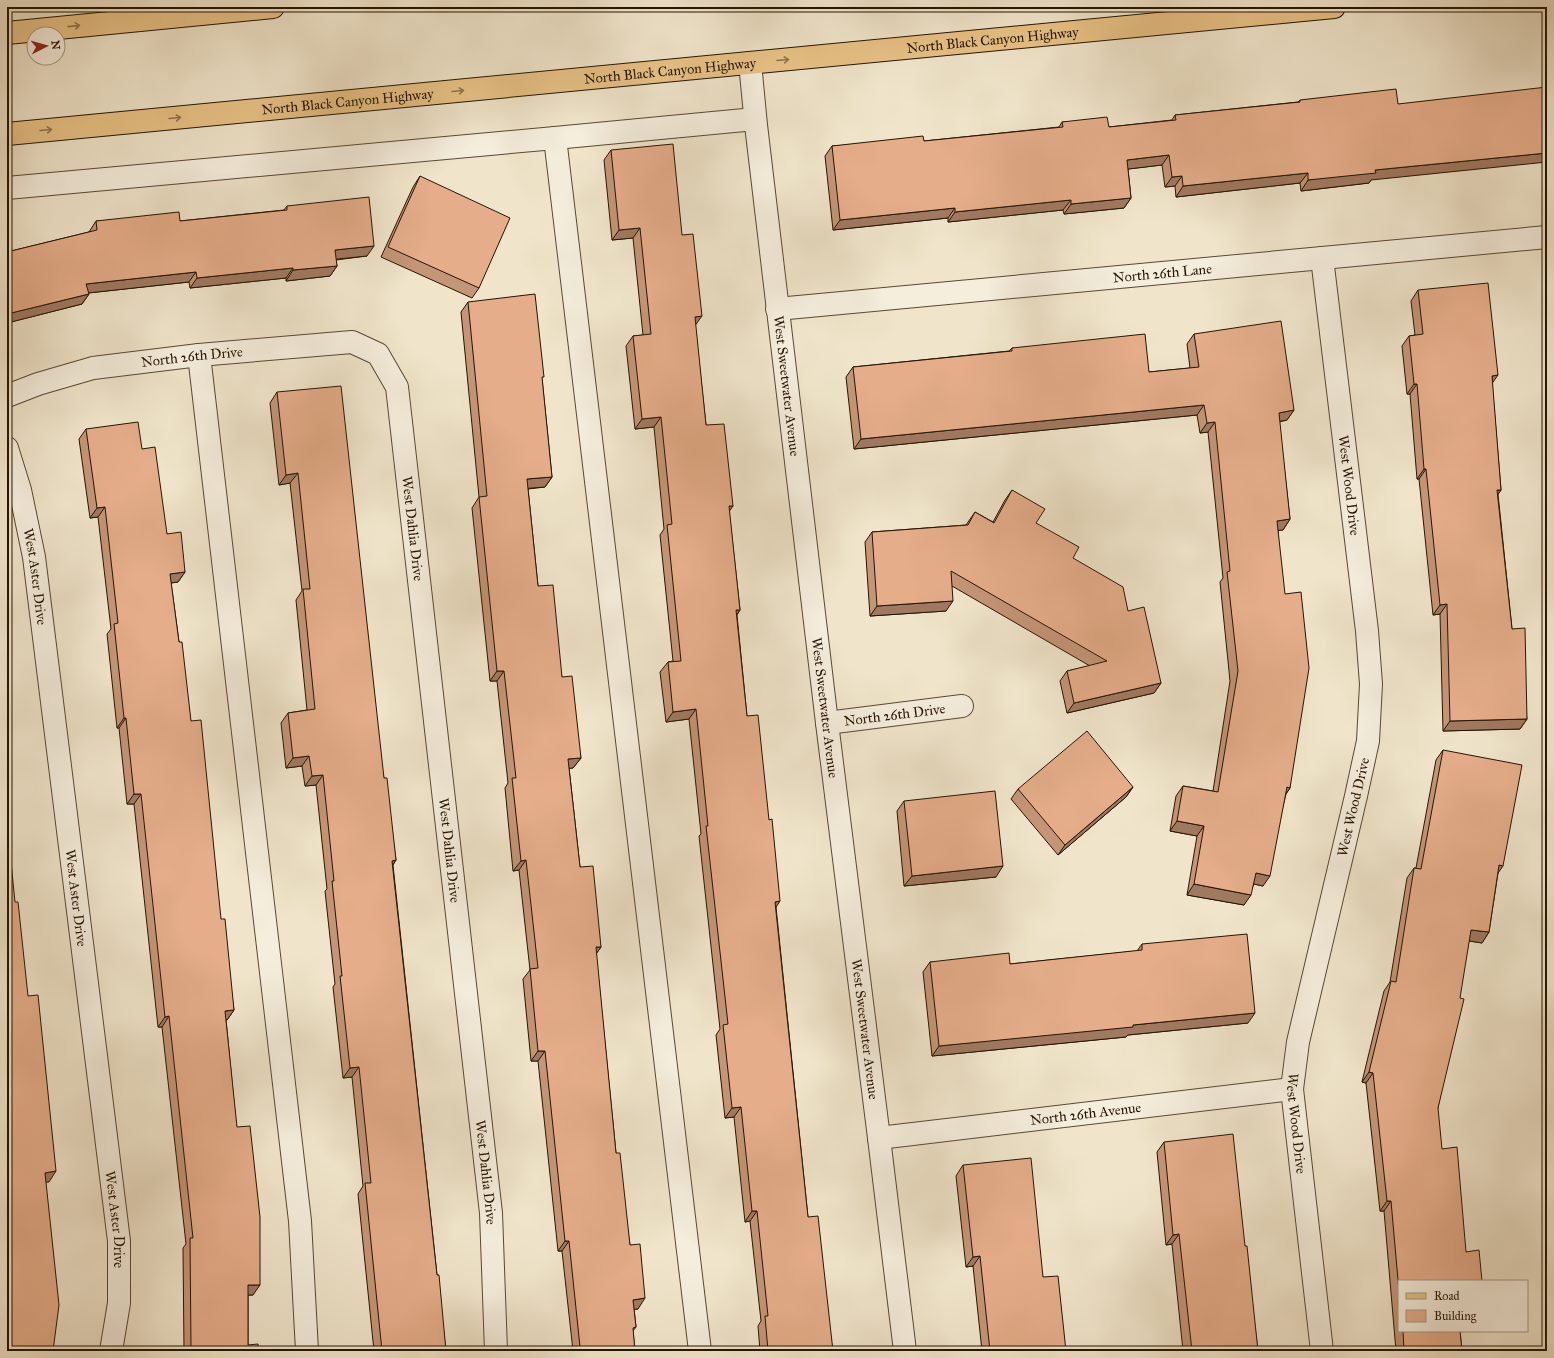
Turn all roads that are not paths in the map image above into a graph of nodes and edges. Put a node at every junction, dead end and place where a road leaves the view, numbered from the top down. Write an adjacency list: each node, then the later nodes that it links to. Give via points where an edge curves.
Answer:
1 (273, 7): 3 (main road, one-way to 1)
2 (1334, 7): 4 (main road, North Black Canyon Highway, one-way to 2)
3 (7, 33)
4 (750, 63): 5 (street, West Sweetwater Avenue); 6 (main road, North Black Canyon Highway, one-way to 4)
5 (755, 119): 7 (street); 11 (street, West Sweetwater Avenue)
6 (7, 134)
7 (554, 138): 8 (street); 23 (street)
8 (7, 188)
9 (1547, 237): 10 (street, North 26th Lane)
10 (1322, 258): 11 (street, North 26th Lane); 18 (street, West Wood Drive, via 1367,631 1371,684 1368,741 1298,1042)
11 (777, 309): 17 (street, West Sweetwater Avenue)
12 (378, 354): 13 (street, North 26th Drive, via 352,342); 22 (street, West Dahlia Drive, via 397,387 492,1213)
13 (199, 355): 14 (street, North 26th Drive, via 93,368); 21 (street, via 300,1221)
14 (7, 396)
15 (7, 448): 20 (street, West Aster Drive, via 20,490 34,557 118,1233 119,1304)
16 (962, 706): 17 (street, North 26th Drive)
17 (827, 723): 19 (street, West Sweetwater Avenue)
18 (1292, 1089): 19 (street, North 26th Avenue); 25 (street, West Wood Drive)
19 (879, 1138): 24 (street, West Sweetwater Avenue)
20 (111, 1351)
21 (307, 1351)
22 (496, 1351)
23 (700, 1351)
24 (905, 1351)
25 (1322, 1351)

